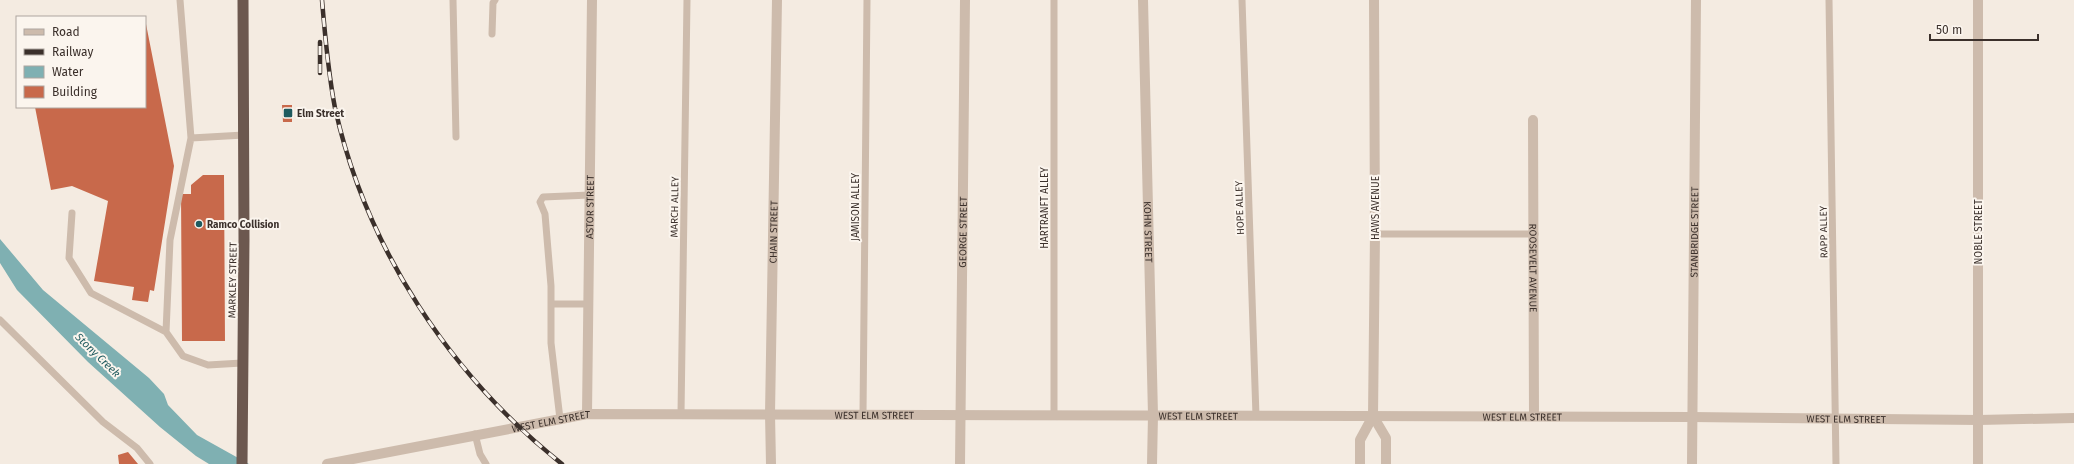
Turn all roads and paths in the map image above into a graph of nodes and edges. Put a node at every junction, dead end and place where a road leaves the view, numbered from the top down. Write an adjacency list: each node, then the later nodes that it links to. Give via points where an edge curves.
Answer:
1 (180, 0): 21 (lane)
2 (243, 0): 19 (highway, MARKLEY STREET)
3 (453, 0): 20 (lane)
4 (495, 0): 17 (lane)
5 (592, 0): 22 (street, ASTOR STREET)
6 (687, 0): 32 (lane, MARCH ALLEY)
7 (777, 0): 33 (street, CHAIN STREET)
8 (867, 0): 34 (lane, JAMISON ALLEY)
9 (965, 0): 35 (street, GEORGE STREET)
10 (1054, 0): 36 (lane, HARTRANFT ALLEY)
11 (1143, 0): 37 (street, KOHN STREET)
12 (1242, 0): 38 (lane, HOPE ALLEY)
13 (1374, 0): 24 (street, HAWS AVENUE)
14 (1696, 0): 41 (street, STANBRIDGE STREET)
15 (1829, 0): 42 (lane, RAPP ALLEY)
16 (1978, 0): 45 (street, NOBLE STREET)
17 (492, 34)
18 (1533, 120): 25 (street, ROOSEVELT AVENUE)
19 (244, 135): 21 (lane); 30 (highway, MARKLEY STREET)
20 (456, 137)
21 (191, 138): 29 (lane, via 170,240)
22 (590, 195): 26 (lane, via 543,197 540,202 546,214); 27 (street, ASTOR STREET)
23 (72, 213): 29 (lane, via 69,258 92,293)
24 (1375, 234): 25 (lane); 39 (street, HAWS AVENUE)
25 (1535, 234): 40 (street, ROOSEVELT AVENUE)
26 (551, 304): 27 (lane); 44 (lane, via 551,343)
27 (589, 304): 31 (street, ASTOR STREET)
28 (0, 320): 47 (lane, via 103,422 137,448)
29 (166, 332): 30 (lane, via 183,356 208,365)
30 (242, 363): 48 (highway, MARKLEY STREET)
31 (587, 414): 32 (street, WEST ELM STREET); 44 (street, WEST ELM STREET)
32 (681, 414): 33 (street, WEST ELM STREET)
33 (770, 414): 34 (street, WEST ELM STREET); 51 (street, CHAIN STREET)
34 (863, 415): 35 (street, WEST ELM STREET)
35 (960, 415): 36 (street, WEST ELM STREET); 52 (street, GEORGE STREET)
36 (1054, 415): 37 (street, WEST ELM STREET)
37 (1153, 415): 38 (street, WEST ELM STREET); 53 (street, KOHN STREET)
38 (1256, 416): 39 (street, WEST ELM STREET)
39 (1373, 416): 40 (street, WEST ELM STREET); 54 (street, HAWS AVENUE, via 1360,440); 55 (street, via 1386,438)
40 (1534, 416): 41 (street, WEST ELM STREET)
41 (1692, 417): 42 (street, WEST ELM STREET); 56 (street, STANBRIDGE STREET)
42 (1836, 418): 45 (street, WEST ELM STREET); 57 (lane, RAPP ALLEY)
43 (2074, 418): 45 (street, WEST ELM STREET)
44 (560, 419): 46 (street, WEST ELM STREET)
45 (1979, 420): 58 (street, NOBLE STREET)
46 (475, 434): 49 (street, WEST ELM STREET); 50 (lane, via 480,454)
47 (150, 464)
48 (242, 464)
49 (327, 464)
50 (486, 464)
51 (771, 464)
52 (960, 464)
53 (1152, 464)
54 (1360, 464)
55 (1386, 464)
56 (1692, 464)
57 (1836, 464)
58 (1978, 464)

